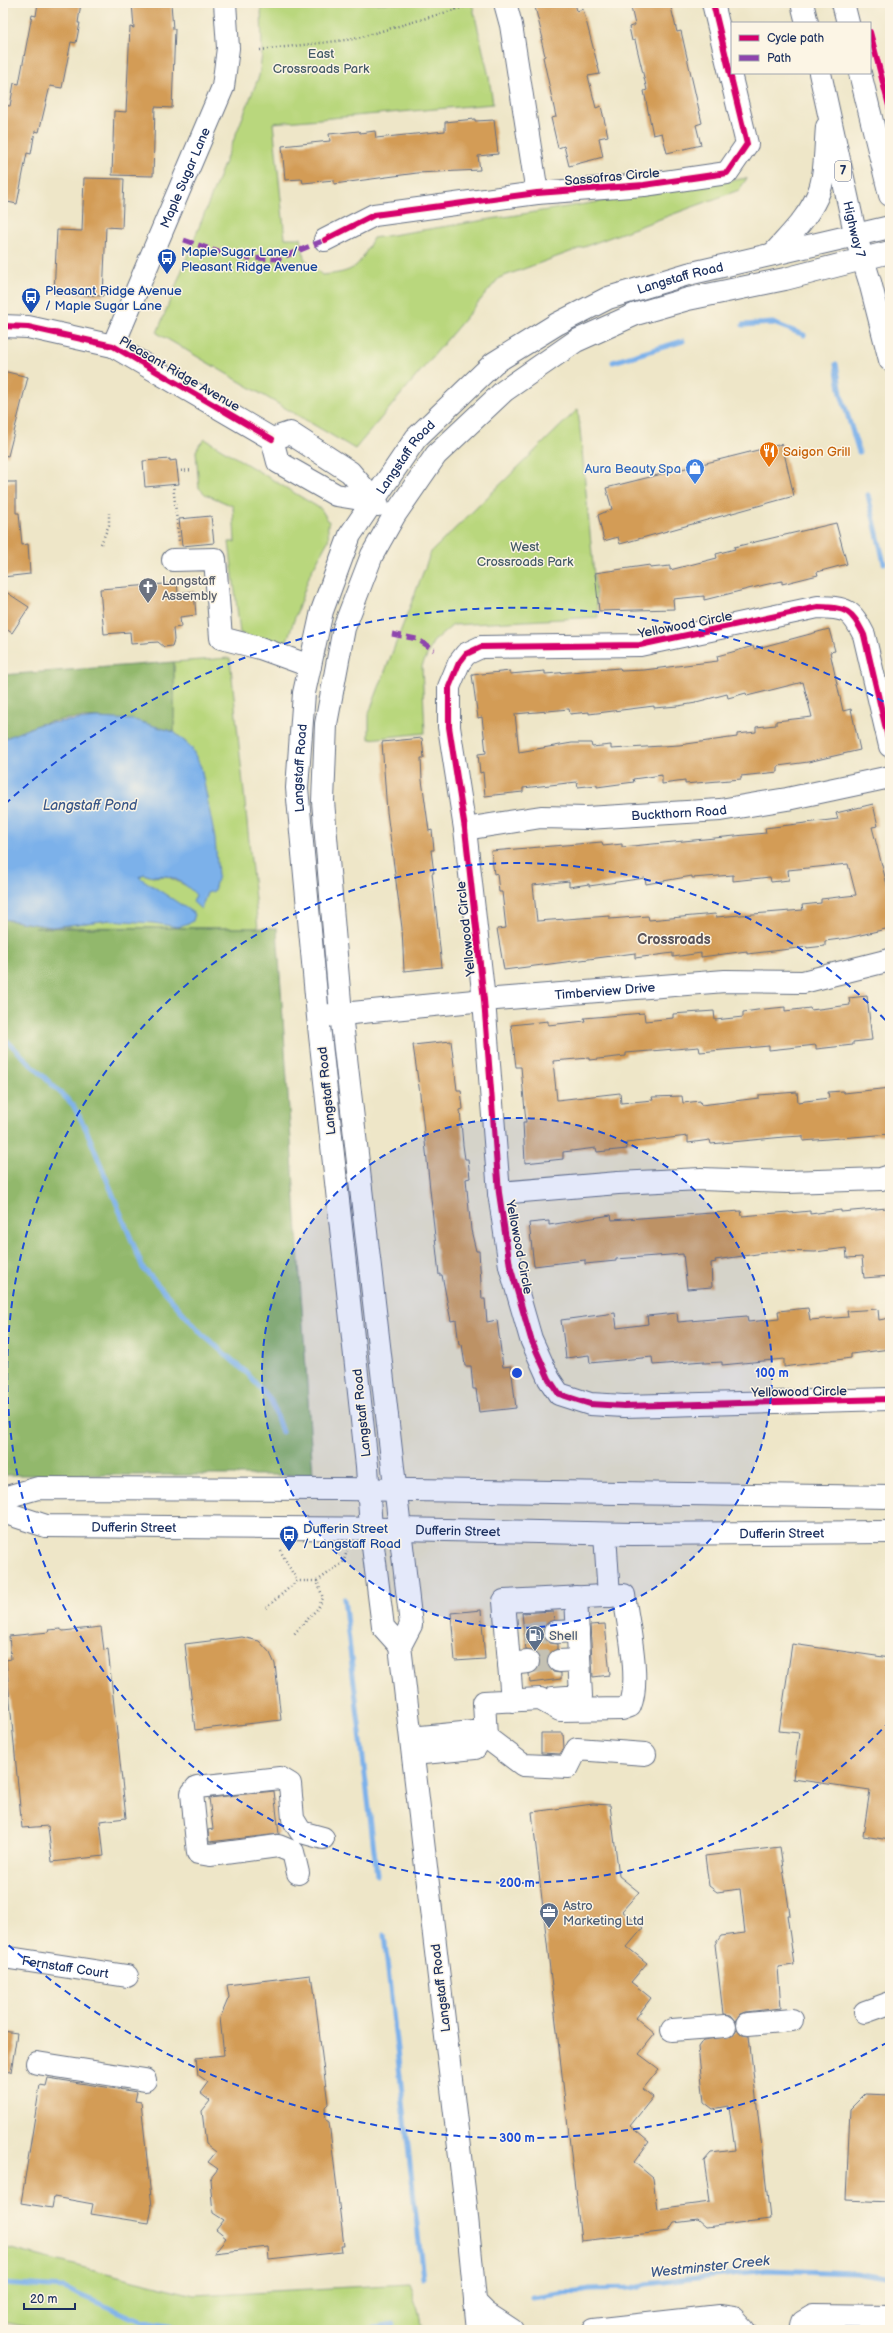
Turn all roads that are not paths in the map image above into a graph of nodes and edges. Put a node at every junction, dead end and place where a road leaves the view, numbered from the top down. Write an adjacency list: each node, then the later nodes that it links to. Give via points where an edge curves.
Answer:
1 (225, 3): 20 (main road, Maple Sugar Lane, via 228,48 222,87)
2 (505, 3): 11 (main road, via 511,25)
3 (713, 3): 11 (main road, Sassafras Circle, via 747,144 727,173 644,186)
4 (802, 3): 6 (main road)
5 (843, 3): 7 (main road)
6 (807, 22)
7 (848, 22)
8 (820, 74): 10 (main road, Highway 7 / 7)
9 (860, 74): 12 (main road)
10 (829, 106): 14 (main road, Highway 7 / 7); 17 (main road, via 820,188 805,219)
11 (537, 193): 15 (main road, Sassafras Circle, via 374,216)
12 (890, 195)
13 (890, 228): 14 (main road, Langstaff Road)
14 (856, 237): 17 (main road, Langstaff Road); 18 (main road, Highway 7 / 7)
15 (325, 240)
16 (890, 252): 18 (main road, Langstaff Road)
17 (773, 254): 23 (main road, Langstaff Road, via 688,274 608,298 557,324 494,363 416,438)
18 (863, 259): 21 (main road, Highway 7 / 7); 24 (main road, Langstaff Road, via 785,279 688,299 636,314 576,341 504,391 436,455)
19 (3, 326): 20 (main road, Pleasant Ridge Avenue, via 28,327)
20 (114, 346): 22 (main road, Pleasant Ridge Avenue)
21 (890, 360)
22 (272, 439): 23 (main road, via 290,433 350,472); 23 (main road, via 278,462 336,495)
23 (373, 501): 24 (main road); 26 (main road, Langstaff Road, via 350,535 322,611)
24 (394, 516): 32 (main road, Langstaff Road, via 372,555 344,628 326,724 323,801)
25 (173, 560): 26 (main road, via 215,559 221,638 260,648)
26 (310, 666): 33 (main road, Langstaff Road, via 304,693 297,788)
27 (890, 746): 29 (main road, Yellowood Circle, via 864,635 848,611 818,607 640,645 481,647 466,654 459,663 449,687 449,727)
28 (890, 777): 29 (main road, Buckthorn Road, via 720,810 586,818 541,816)
29 (465, 829): 31 (main road, Yellowood Circle)
30 (890, 960): 31 (main road, Timberview Drive, via 803,982 725,981)
31 (484, 1000): 32 (main road, Timberview Drive); 35 (main road, Yellowood Circle)
32 (341, 1014): 33 (main road, Timberview Drive); 38 (main road, Langstaff Road)
33 (318, 1017): 37 (main road, Langstaff Road)
34 (890, 1176): 35 (main road, Yellowood Circle, via 881,1179 786,1182 694,1180 618,1183)
35 (498, 1193): 36 (main road, Yellowood Circle, via 510,1266 519,1300 531,1339 558,1394 590,1404 624,1406)
36 (890, 1399)
37 (369, 1490): 38 (main road); 40 (main road, via 38,1488); 43 (main road, Langstaff Road)
38 (395, 1490): 39 (main road); 42 (main road, Langstaff Road)
39 (890, 1497)
40 (3, 1498)
41 (3, 1512): 43 (main road, Dufferin Street, via 46,1526)
42 (399, 1529): 43 (main road, Dufferin Street); 45 (main road, Dufferin Street); 50 (main road, Langstaff Road, via 412,1625)
43 (371, 1530): 50 (main road, Langstaff Road, via 383,1627)
44 (890, 1532): 45 (main road, Dufferin Street)
45 (605, 1534): 46 (main road)
46 (609, 1596): 47 (main road); 51 (main road, via 624,1596 635,1680 634,1697 630,1706 622,1710 560,1710)
47 (576, 1597): 48 (main road); 52 (main road, via 504,1601 516,1634 519,1663)
48 (578, 1631): 49 (main road); 51 (main road, via 569,1660 582,1696)
49 (555, 1632)
50 (400, 1646): 54 (main road, Langstaff Road)
51 (540, 1699): 52 (main road)
52 (512, 1701): 53 (main road, via 484,1702)
53 (484, 1737): 54 (main road, via 475,1748); 55 (main road, via 523,1765 568,1767 577,1749)
54 (412, 1746): 68 (main road, Langstaff Road)
55 (645, 1754)
56 (323, 1838): 57 (main road, via 301,1832 293,1820 290,1784 280,1778 197,1786 192,1793 198,1853 210,1855 278,1846 293,1852)
57 (298, 1873)
58 (3, 1957): 59 (main road, Fernstaff Court)
59 (127, 1976)
60 (890, 2003): 61 (main road)
61 (865, 2012)
62 (792, 2020): 63 (main road)
63 (748, 2024)
64 (725, 2026): 65 (main road)
65 (672, 2030)
66 (37, 2063): 67 (main road)
67 (145, 2080)
68 (475, 2302): 70 (main road, Langstaff Road); 71 (main road, via 486,2313)
69 (890, 2316): 74 (main road, via 814,2314 803,2321)
70 (478, 2330)
71 (512, 2330)
72 (594, 2330): 73 (main road, via 719,2316 733,2318)
73 (744, 2330)
74 (801, 2330)

